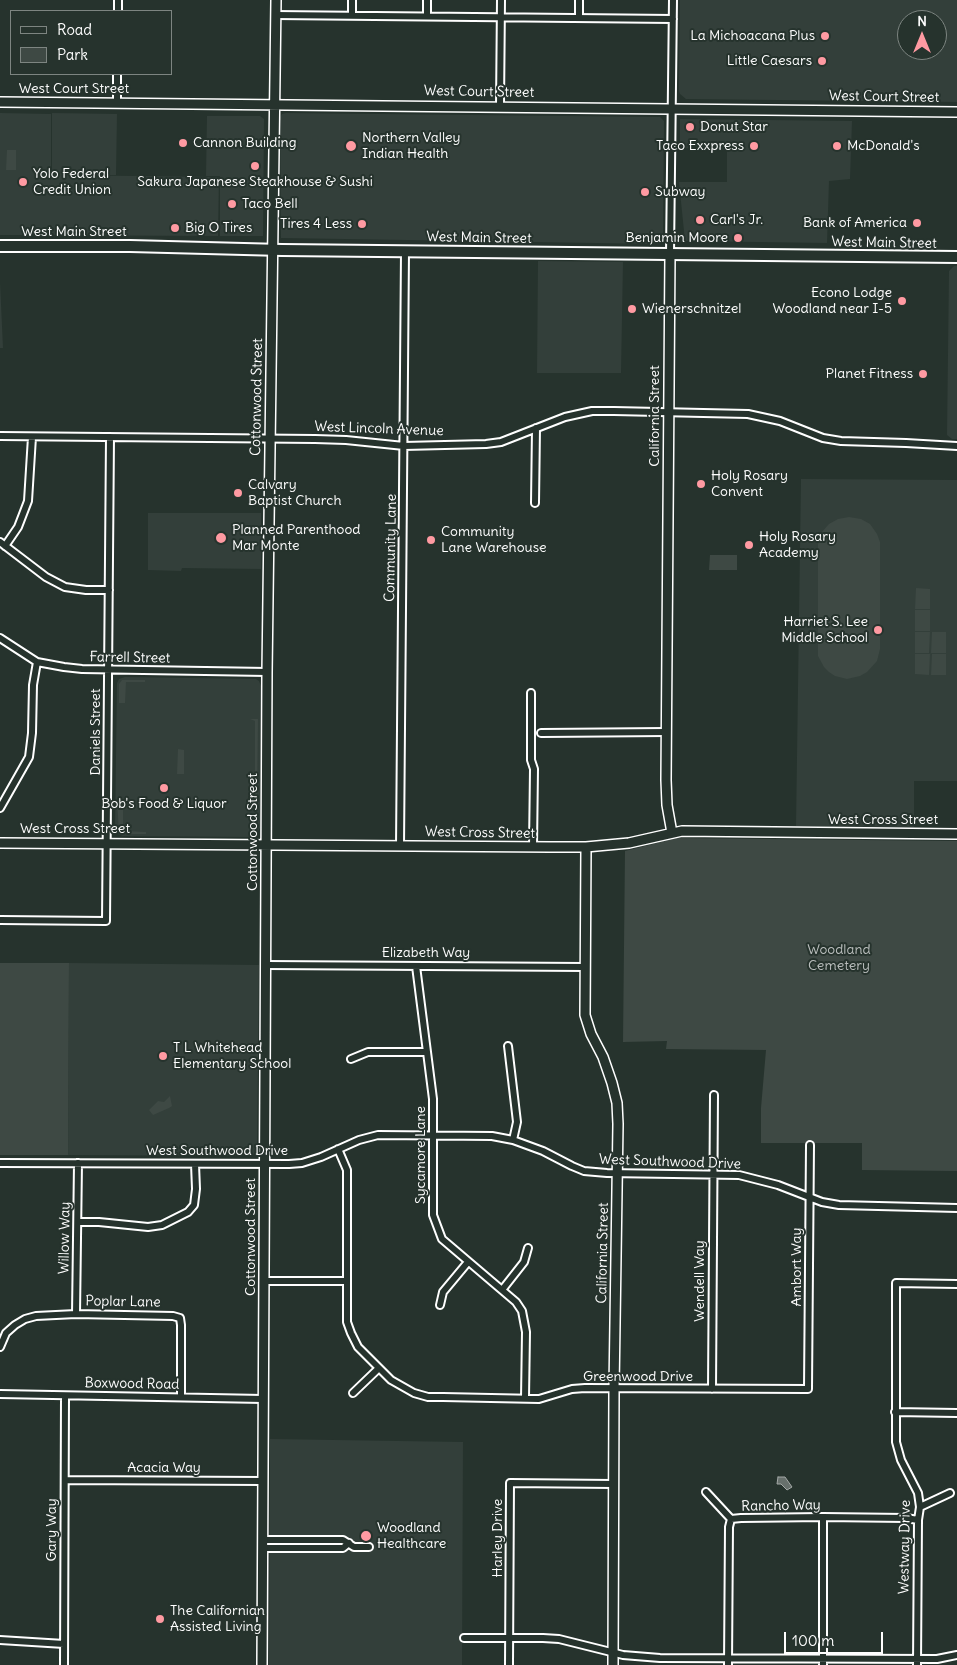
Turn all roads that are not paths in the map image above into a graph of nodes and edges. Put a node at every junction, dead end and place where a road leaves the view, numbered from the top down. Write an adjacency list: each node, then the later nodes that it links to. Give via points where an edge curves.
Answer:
1 (276, 0): 7 (street, Cottonwood Street)
2 (352, 0): 8 (street)
3 (427, 0): 9 (street)
4 (502, 0): 10 (street)
5 (579, 0): 11 (street)
6 (673, 0): 12 (street, California Street)
7 (276, 15): 8 (street); 16 (street, Cottonwood Street)
8 (352, 16): 9 (street)
9 (427, 16): 10 (street)
10 (501, 17): 11 (street); 17 (street)
11 (578, 18): 12 (street)
12 (673, 19): 18 (street, California Street)
13 (117, 75): 15 (street)
14 (0, 102): 15 (street, West Court Street)
15 (117, 103): 16 (street, West Court Street)
16 (274, 104): 17 (street, West Court Street); 21 (street, Cottonwood Street)
17 (500, 106): 18 (street, West Court Street)
18 (672, 108): 19 (street, West Court Street); 23 (street, California Street)
19 (957, 112)
20 (0, 246): 21 (main road, West Main Street)
21 (272, 250): 22 (main road, West Main Street); 30 (street, Cottonwood Street)
22 (406, 251): 23 (main road, West Main Street); 31 (street, Community Lane)
23 (670, 254): 24 (main road, West Main Street); 25 (street, California Street)
24 (957, 257)
25 (669, 412): 26 (street, West Lincoln Avenue, via 592,411); 32 (street, West Lincoln Avenue, via 758,415 823,438 841,441); 42 (street, California Street)
26 (536, 428): 31 (street, West Lincoln Avenue, via 502,442); 33 (street)
27 (0, 436): 28 (street, West Lincoln Avenue)
28 (32, 436): 29 (street, West Lincoln Avenue); 34 (street, via 28,501 18,526)
29 (110, 437): 30 (street, West Lincoln Avenue); 35 (street, Daniels Street)
30 (270, 438): 31 (street, West Lincoln Avenue, via 346,440); 39 (street, Cottonwood Street)
31 (404, 446): 49 (street, Community Lane)
32 (957, 446)
33 (535, 503)
34 (3, 544): 35 (street, via 46,577 65,587)
35 (109, 590): 38 (street, Daniels Street)
36 (0, 638): 37 (street, Farrell Street)
37 (37, 662): 38 (street, Farrell Street); 43 (street, via 29,757)
38 (109, 670): 39 (street, Farrell Street); 47 (street, Daniels Street)
39 (267, 672): 48 (street, Cottonwood Street)
40 (531, 693): 50 (street)
41 (541, 732): 42 (street)
42 (666, 732): 44 (street, California Street, via 666,794)
43 (0, 808)
44 (672, 833): 45 (street, West Cross Street); 51 (street, West Cross Street, via 642,841)
45 (957, 834)
46 (0, 843): 47 (street, West Cross Street)
47 (107, 843): 48 (street, West Cross Street); 52 (street, Daniels Street, via 106,921)
48 (266, 845): 49 (street, West Cross Street); 53 (street, Cottonwood Street)
49 (400, 846): 50 (street, West Cross Street)
50 (533, 847): 51 (street, West Cross Street)
51 (586, 847): 55 (street, California Street)
52 (0, 920)
53 (266, 965): 54 (street, Elizabeth Way); 67 (street, Cottonwood Street)
54 (416, 966): 55 (street, Elizabeth Way); 57 (street, Sycamore Lane)
55 (585, 967): 68 (street, California Street, via 586,1021 607,1066 617,1103)
56 (508, 1046): 61 (street, via 518,1122)
57 (427, 1052): 58 (street, via 368,1052); 60 (street, Sycamore Lane, via 432,1083)
58 (351, 1059)
59 (714, 1095): 69 (street, Wendell Way)
60 (433, 1135): 61 (street, West Southwood Drive, via 492,1136); 63 (street, West Southwood Drive, via 378,1135); 74 (street, Sycamore Lane, via 433,1215 442,1239)
61 (513, 1140): 68 (street, West Southwood Drive, via 584,1171)
62 (810, 1145): 70 (street, Ambort Way)
63 (338, 1149): 67 (street, West Southwood Drive, via 302,1163); 76 (street, Greenwood Drive, via 347,1170)
64 (0, 1163): 65 (street, West Southwood Drive)
65 (78, 1163): 66 (street, West Southwood Drive); 72 (street, Willow Way)
66 (196, 1164): 67 (street, West Southwood Drive); 72 (street, via 194,1205 188,1212 162,1225 148,1228)
67 (265, 1164): 75 (street, Cottonwood Street)
68 (618, 1173): 69 (street, West Southwood Drive); 83 (street, California Street)
69 (713, 1174): 70 (street, West Southwood Drive, via 755,1178); 84 (street, Wendell Way)
70 (810, 1197): 71 (street, West Southwood Drive, via 838,1205); 85 (street, Ambort Way)
71 (957, 1208)
72 (78, 1222): 80 (street, Willow Way)
73 (528, 1248): 78 (street, via 524,1262)
74 (468, 1262): 78 (street, Sycamore Lane); 79 (street, via 443,1292)
75 (264, 1281): 76 (street); 90 (street, Cottonwood Street)
76 (347, 1281): 82 (street, Greenwood Drive, via 346,1309 351,1333 358,1347)
77 (957, 1284): 92 (street, Westway Drive, via 896,1283)
78 (502, 1290): 91 (street, Sycamore Lane, via 516,1302 525,1322)
79 (440, 1305)
80 (76, 1314): 81 (street, Poplar Lane, via 25,1319 6,1334); 89 (street, Poplar Lane, via 180,1318)
81 (0, 1347)
82 (380, 1368): 86 (street); 91 (street, Greenwood Drive, via 402,1387 428,1397)
83 (614, 1389): 84 (street, Greenwood Drive); 91 (street, Greenwood Drive, via 572,1390 539,1399); 96 (street, California Street)
84 (712, 1389): 85 (street, Greenwood Drive)
85 (808, 1390)
86 (353, 1393)
87 (0, 1394): 88 (street, Boxwood Road)
88 (65, 1396): 89 (street, Boxwood Road); 94 (street, Gary Way)
89 (181, 1397): 90 (street, Boxwood Road)
90 (264, 1398): 95 (street, Cottonwood Street)
91 (525, 1398)
92 (895, 1412): 93 (street); 99 (street, Westway Drive, via 896,1442 901,1460 918,1493)
93 (957, 1413)
94 (65, 1480): 95 (street, Acacia Way); 108 (street, Gary Way)
95 (263, 1481): 103 (street, Cottonwood Street)
96 (613, 1484): 106 (street, Harley Drive, via 510,1484); 109 (street, California Street)
97 (706, 1492): 101 (street)
98 (950, 1493): 99 (street)
99 (920, 1506): 102 (street, Westway Drive)
100 (824, 1518): 101 (street, Rancho Way); 102 (street, Rancho Way); 112 (street)
101 (731, 1519): 111 (street, Rancho Way)
102 (918, 1520): 113 (street, Westway Drive)
103 (262, 1544): 104 (street, via 343,1540 354,1547); 115 (street, Cottonwood Street)
104 (369, 1547)
105 (464, 1638): 106 (street)
106 (509, 1638): 109 (street, via 560,1639); 116 (street, Harley Drive)
107 (0, 1640): 108 (street)
108 (64, 1644): 114 (street, Gary Way)
109 (613, 1652): 111 (street); 117 (street, California Street)
110 (957, 1655): 113 (street)
111 (728, 1661): 112 (street)
112 (823, 1662): 113 (street)
113 (917, 1662)
114 (64, 1665)
115 (262, 1665)
116 (509, 1665)
117 (613, 1665)

